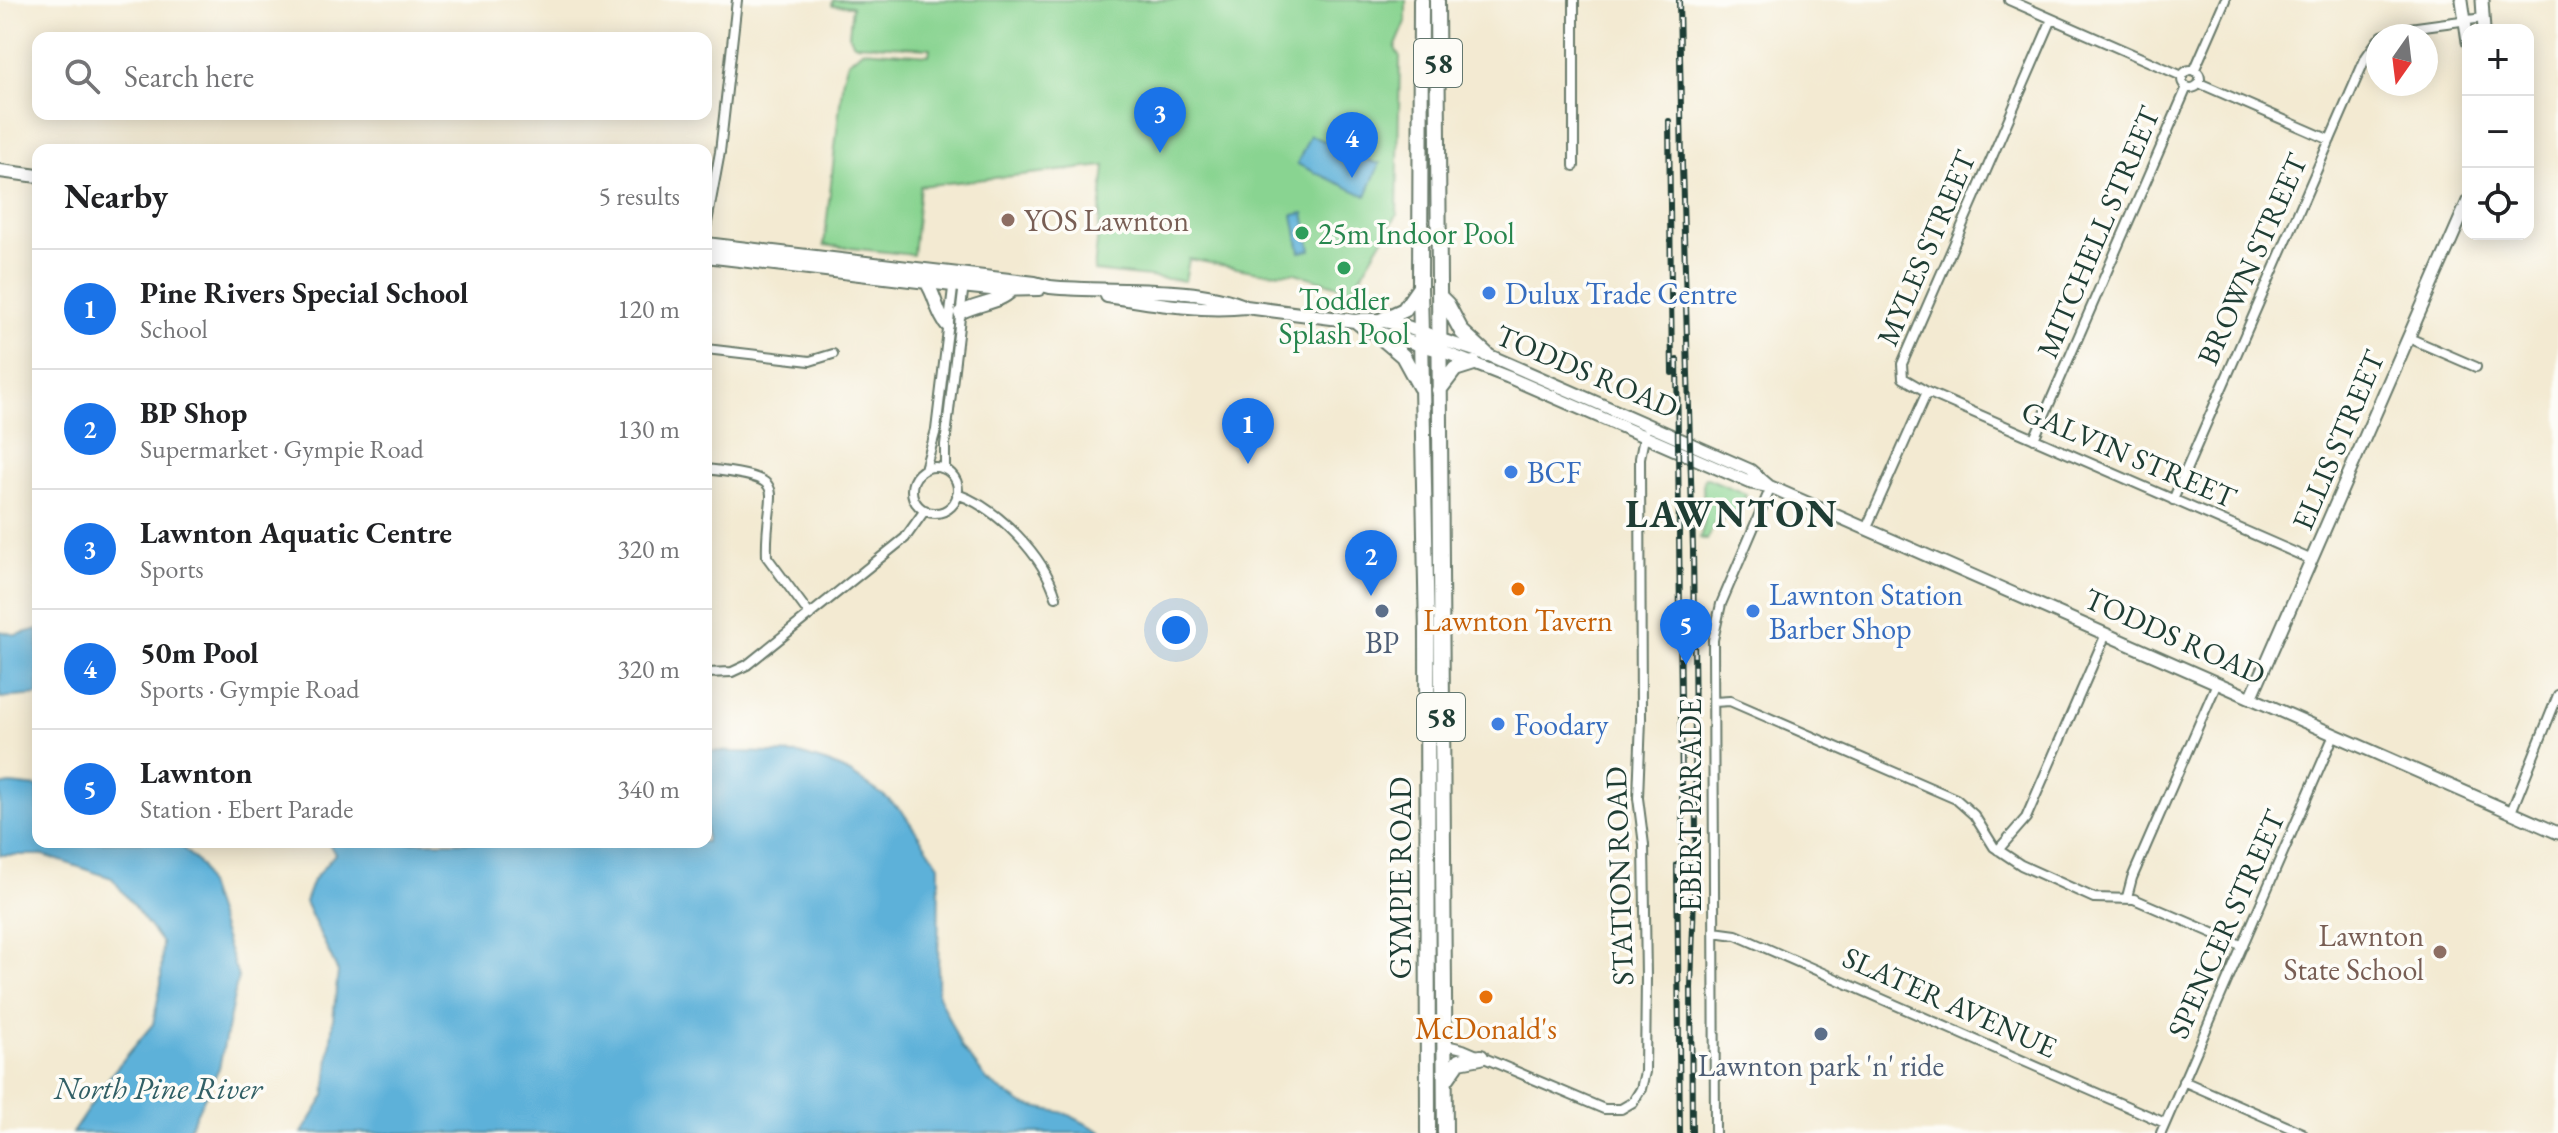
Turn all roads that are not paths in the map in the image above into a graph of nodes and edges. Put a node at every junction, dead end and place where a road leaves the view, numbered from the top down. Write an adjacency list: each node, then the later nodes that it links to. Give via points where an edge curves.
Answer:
1 (737, 0): 23 (street)
2 (1421, 0): 30 (highway, GYMPIE ROAD / 58)
3 (1437, 0): 32 (highway, GYMPIE ROAD / 58)
4 (1574, 0): 20 (street)
5 (2009, 0): 9 (street)
6 (2225, 0): 15 (street)
7 (2462, 0): 10 (street)
8 (2482, 0): 13 (street)
9 (2052, 19): 16 (street); 45 (street, MYLES STREET, via 1902,364 1903,378)
10 (2464, 19): 11 (street, BROWN STREET); 12 (street); 13 (street, BROWN STREET)
11 (2433, 24)
12 (2465, 24)
13 (2484, 24)
14 (2366, 57): 19 (street, BROWN STREET)
15 (2194, 71): 16 (street); 17 (street)
16 (2182, 76): 18 (street)
17 (2199, 83): 18 (street); 19 (street)
18 (2187, 87): 47 (street, MITCHELL STREET)
19 (2330, 140): 53 (street, BROWN STREET)
20 (1574, 166)
21 (0, 171): 22 (main road)
22 (32, 175)
23 (712, 195)
24 (2462, 215): 37 (street, ELLIS STREET)
25 (712, 245): 27 (main road)
26 (712, 257): 28 (main road)
27 (957, 280): 28 (main road); 29 (main road); 31 (main road); 33 (street); 34 (street)
28 (926, 282): 34 (main road)
29 (1050, 287): 31 (main road); 35 (main road, TODDS ROAD, via 1170,293 1367,319)
30 (1420, 287): 35 (highway, via 1404,310); 36 (highway, GYMPIE ROAD / 58)
31 (1012, 290): 33 (main road, via 1005,298)
32 (1439, 296): 38 (highway, GYMPIE ROAD / 58); 41 (highway)
33 (960, 313): 49 (street)
34 (947, 325): 48 (street, via 936,430)
35 (1378, 327): 36 (main road, TODDS ROAD); 44 (highway, via 1403,356)
36 (1421, 338): 38 (main road, TODDS ROAD); 44 (highway, GYMPIE ROAD / 58)
37 (2409, 338): 42 (street); 56 (street, ELLIS STREET)
38 (1439, 345): 41 (street, TODDS ROAD); 43 (highway, GYMPIE ROAD / 58)
39 (712, 350): 40 (street, via 810,361)
40 (833, 354)
41 (1480, 358): 43 (highway, via 1455,369); 46 (street, TODDS ROAD)
42 (2476, 367)
43 (1439, 390): 72 (highway, GYMPIE ROAD / 58)
44 (1422, 391): 73 (highway, GYMPIE ROAD / 58)
45 (1927, 392): 47 (street, GALVIN STREET); 55 (street)
46 (1646, 431): 51 (street, TODDS ROAD, via 1756,472); 74 (street, STATION ROAD, via 1640,458 1638,772 1644,845 1643,1081 1628,1105 1604,1109)
47 (2034, 439): 53 (street, GALVIN STREET)
48 (925, 469): 49 (street); 54 (street, via 912,486 914,500)
49 (945, 469): 52 (street, via 956,482)
50 (712, 470): 58 (street, via 750,474 768,485 773,501 767,557)
51 (1771, 487): 55 (street, TODDS ROAD); 64 (street, EBERT PARADE, via 1717,615)
52 (957, 494): 54 (street, via 948,509); 57 (street, via 997,516 1044,568)
53 (2173, 500): 56 (street, GALVIN STREET)
54 (925, 510): 58 (street, via 905,538)
55 (1866, 529): 59 (street, TODDS ROAD)
56 (2312, 560): 63 (street, ELLIS STREET)
57 (1056, 597)
58 (810, 615): 60 (street, via 739,670)
59 (2106, 634): 61 (street, TODDS ROAD); 68 (street, via 2026,818)
60 (712, 673)
61 (2217, 683): 63 (street, TODDS ROAD); 69 (street)
62 (2558, 695): 66 (street)
63 (2251, 698): 65 (street, TODDS ROAD)
64 (1714, 702): 68 (street, via 1731,702 1956,799); 70 (street, EBERT PARADE)
65 (2334, 735): 66 (street, TODDS ROAD); 71 (street, SPENCER STREET)
66 (2511, 812): 67 (street, TODDS ROAD)
67 (2558, 833)
68 (1998, 850): 69 (street, via 2094,898)
69 (2127, 897): 71 (street)
70 (1714, 932): 77 (street, SLATER AVENUE, via 1750,941); 81 (street, EBERT PARADE)
71 (2243, 946): 75 (street, SPENCER STREET)
72 (1444, 1044): 73 (street, STATION ROAD); 74 (street, STATION ROAD); 76 (highway, GYMPIE ROAD / 58)
73 (1427, 1046): 79 (highway, GYMPIE ROAD / 58)
74 (1481, 1057): 76 (highway, via 1459,1061)
75 (2183, 1081): 77 (street, SPENCER STREET); 78 (street)
76 (1444, 1082): 80 (highway, GYMPIE ROAD / 58)
77 (2165, 1123): 82 (street, SPENCER STREET)
78 (2296, 1132)
79 (1428, 1133)
80 (1445, 1133)
81 (1715, 1133)
82 (2161, 1133)

